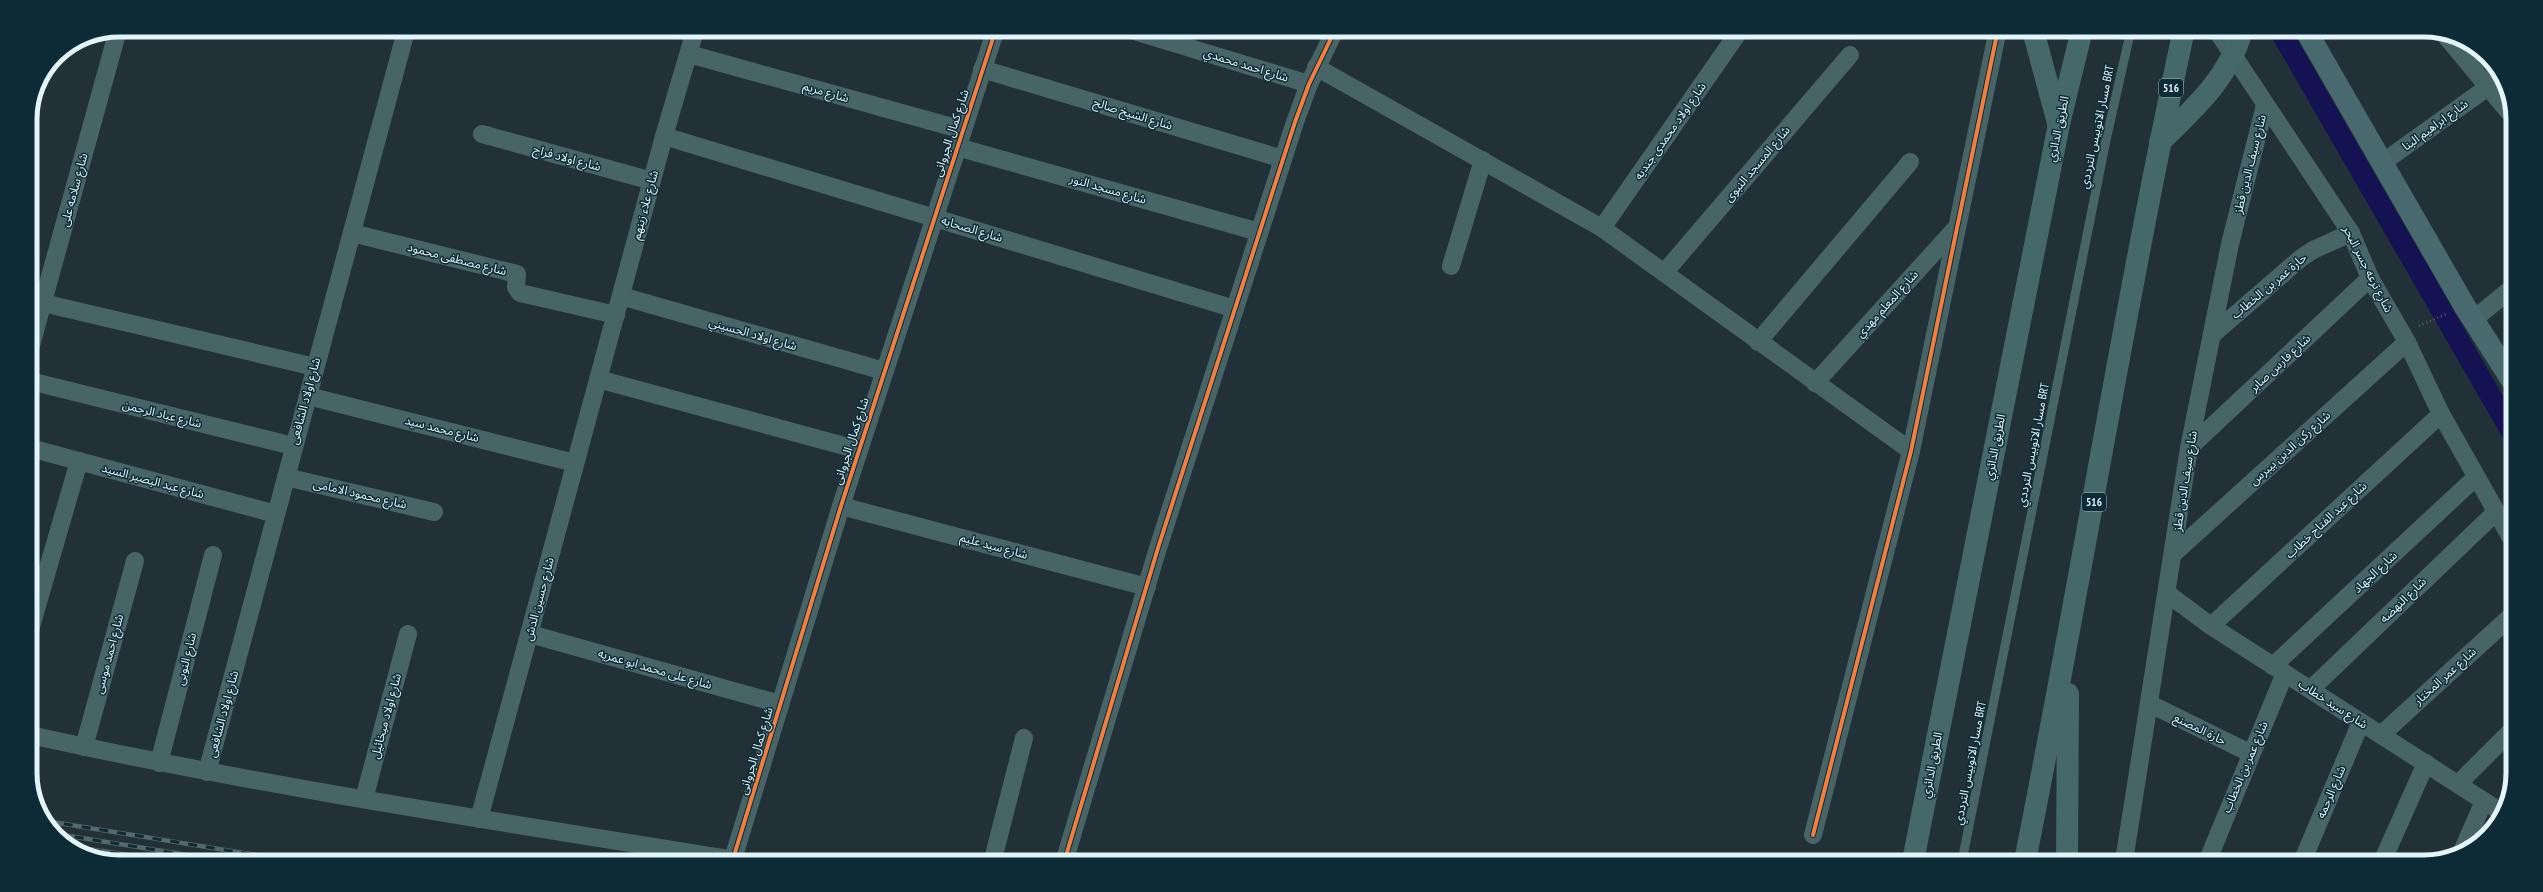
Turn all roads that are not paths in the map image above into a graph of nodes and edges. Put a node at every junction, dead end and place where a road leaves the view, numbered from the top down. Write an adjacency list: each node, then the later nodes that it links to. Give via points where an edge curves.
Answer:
1 (116, 37): 46 (street, شارع سلامه على)
2 (404, 37): 39 (street, شارع اولاد الشافعى)
3 (693, 37): 17 (street, شارع علاء زينهم)
4 (993, 37): 20 (street, شارع كمال الجروانى)
5 (1154, 37): 21 (street, شارع احمد محمدي)
6 (1331, 37): 19 (street)
7 (1735, 37): 37 (street, شارع اولاد محمدى جنديه)
8 (1996, 37): 36 (street)
9 (2035, 37): 25 (highway)
10 (2080, 37): 25 (highway, الطريق الدائري)
11 (2129, 37): 114 (lane, مسار الاتوبيس الترددي BRT, via 2104,148)
12 (2182, 37): 29 (highway, 516)
13 (2221, 37): 23 (street, شارع ترعه جسر البحر)
14 (2240, 37): 29 (highway, bridge, via 2225,71 2211,90)
15 (2314, 37): 33 (street)
16 (2450, 41): 22 (street)
17 (689, 54): 27 (street, شارع علاء زينهم); 28 (street, شارع مريم)
18 (1850, 55): 42 (street, شارع المسجد النبوى)
19 (1316, 67): 21 (street); 31 (street)
20 (982, 69): 28 (street, شارع كمال الجروانى); 30 (street, شارع الشيخ صالح)
21 (1309, 84): 30 (street)
22 (2488, 87): 24 (street); 33 (street, شارع ابراهيم البنا)
23 (2265, 105): 40 (street, شارع ترعه جسر البحر); 51 (street, شارع سيف الدين قطز, via 2230,244)
24 (2505, 107)
25 (2058, 124): 105 (highway, الطريق الدائري)
26 (482, 134): 34 (street, شارع اولاد فراج)
27 (664, 136): 34 (street, شارع علاء زينهم); 35 (street, شارع الصحابه)
28 (960, 138): 35 (street, شارع كمال الجروانى); 38 (street, شارع مسجد النور)
29 (2160, 142): 86 (highway, 516)
30 (1283, 159): 38 (street)
31 (1483, 160): 37 (street); 41 (street)
32 (1910, 162): 52 (street)
33 (2382, 163): 49 (street)
34 (652, 181): 45 (street, شارع علاء زينهم)
35 (934, 218): 47 (street, شارع الصحابه); 55 (street, شارع كمال الجروانى)
36 (1958, 226): 59 (street, شارع المعلم مهدي); 66 (street)
37 (1602, 228): 42 (street)
38 (1259, 232): 47 (street)
39 (352, 233): 48 (street, شارع مصطفى محمود, via 515,274 518,276 516,287 520,293); 54 (street, شارع اولاد الشافعى)
40 (2351, 234): 43 (street, شارع ترعه جسر البحر); 51 (street, حارة عمر بن الخطاب, via 2313,250 2301,258)
41 (1450, 266)
42 (1664, 273): 52 (street)
43 (2370, 278): 53 (street, شارع ترعه جسر البحر); 63 (street, شارع فارس صابر)
44 (2506, 291): 49 (street)
45 (621, 296): 48 (street, شارع علاء زينهم); 55 (street, شارع اولاد الحسيني)
46 (43, 303): 50 (street, شارع سلامه على); 54 (street)
47 (1235, 309): 79 (street)
48 (616, 315): 57 (street, شارع علاء زينهم)
49 (2463, 315): 56 (street)
50 (37, 324)
51 (2212, 335): 63 (street, شارع سيف الدين قطز)
52 (1758, 342): 59 (street)
53 (2407, 342): 61 (street, شارع ترعه جسر البحر); 76 (street, شارع ركن الدين بيبرس)
54 (314, 367): 60 (street, شارع اولاد الشافعى)
55 (884, 371): 65 (street, شارع كمال الجروانى)
56 (2506, 371)
57 (598, 379): 65 (street); 68 (street, شارع حسين الدش)
58 (37, 383): 62 (street, شارع عباد الرحمن)
59 (1815, 383): 66 (street)
60 (308, 396): 62 (street, شارع اولاد الشافعى); 68 (street, شارع محمد سيد)
61 (2441, 414): 70 (street, شارع ترعه جسر البحر); 83 (street, شارع عبد الفتاح خطاب)
62 (293, 446): 69 (street, شارع اولاد الشافعى)
63 (2189, 448): 76 (street, شارع سيف الدين قطز)
64 (37, 450): 67 (street, شارع عبد البصير السيد)
65 (859, 450): 71 (street, شارع كمال الجروانى)
66 (1911, 451): 106 (street)
67 (79, 461): 74 (street, شارع عبد البصير السيد); 81 (street)
68 (576, 463): 85 (street, شارع حسين الدش)
69 (286, 477): 72 (street, شارع محمود الامامى); 74 (street, شارع اولاد الشافعى)
70 (2475, 478): 73 (street, شارع ترعه جسر البحر); 87 (street, شارع الجهاد)
71 (841, 506): 79 (street, شارع سيد عليم); 89 (street, شارع كمال الجروانى)
72 (434, 512)
73 (2496, 512): 75 (street, شارع ترعه جسر البحر); 88 (street, شارع النهضه)
74 (276, 514): 100 (street, شارع اولاد الشافعى)
75 (2506, 529)
76 (2173, 554): 80 (street, شارع سيف الدين قطز)
77 (213, 555): 98 (street, شارع النوبى)
78 (135, 561): 96 (street, شارع احمد موسى)
79 (1147, 587): 111 (street)
80 (2168, 594): 83 (street, شارع سيد خطاب); 90 (street, شارع سيف الدين قطز)
81 (37, 606)
82 (2506, 620): 92 (street, شارع عمر المختار)
83 (2210, 626): 87 (street, شارع سيد خطاب)
84 (408, 634): 102 (street, شارع اولاد ميخائيل)
85 (530, 634): 89 (street, شارع على محمد ابو عمريه); 104 (street, شارع حسين الدش)
86 (2068, 644): 115 (highway, 516); 116 (highway)
87 (2279, 670): 88 (street, شارع سيد خطاب); 97 (street, شارع عمر بن الخطاب)
88 (2311, 689): 91 (street, شارع سيد خطاب)
89 (780, 704): 109 (street, شارع كمال الجروانى)
90 (2150, 704): 97 (street, حارة المصنع); 117 (street, شارع سيف الدين قطز)
91 (2360, 722): 92 (street, شارع سيد خطاب); 119 (street, شارع الرحمه)
92 (2381, 735): 99 (street, شارع سيد خطاب)
93 (2506, 736): 101 (street)
94 (37, 737): 96 (street)
95 (1024, 738): 110 (street)
96 (84, 747): 98 (street)
97 (2250, 753): 118 (street, شارع عمر بن الخطاب)
98 (160, 763): 100 (street)
99 (2426, 764): 101 (street, شارع سيد خطاب); 120 (street)
100 (207, 772): 102 (street)
101 (2458, 784): 103 (street, شارع سيد خطاب)
102 (364, 799): 104 (street)
103 (2498, 805): 107 (street)
104 (479, 819): 108 (street)
105 (1919, 830): 112 (highway); 113 (highway, الطريق الدائري)
106 (1813, 835)
107 (2469, 842)
108 (704, 855)
109 (734, 855)
110 (994, 855)
111 (1066, 855)
112 (1906, 855)
113 (1914, 855)
114 (1963, 855)
115 (2026, 855)
116 (2067, 855)
117 (2125, 855)
118 (2210, 855)
119 (2305, 855)
120 (2385, 855)

